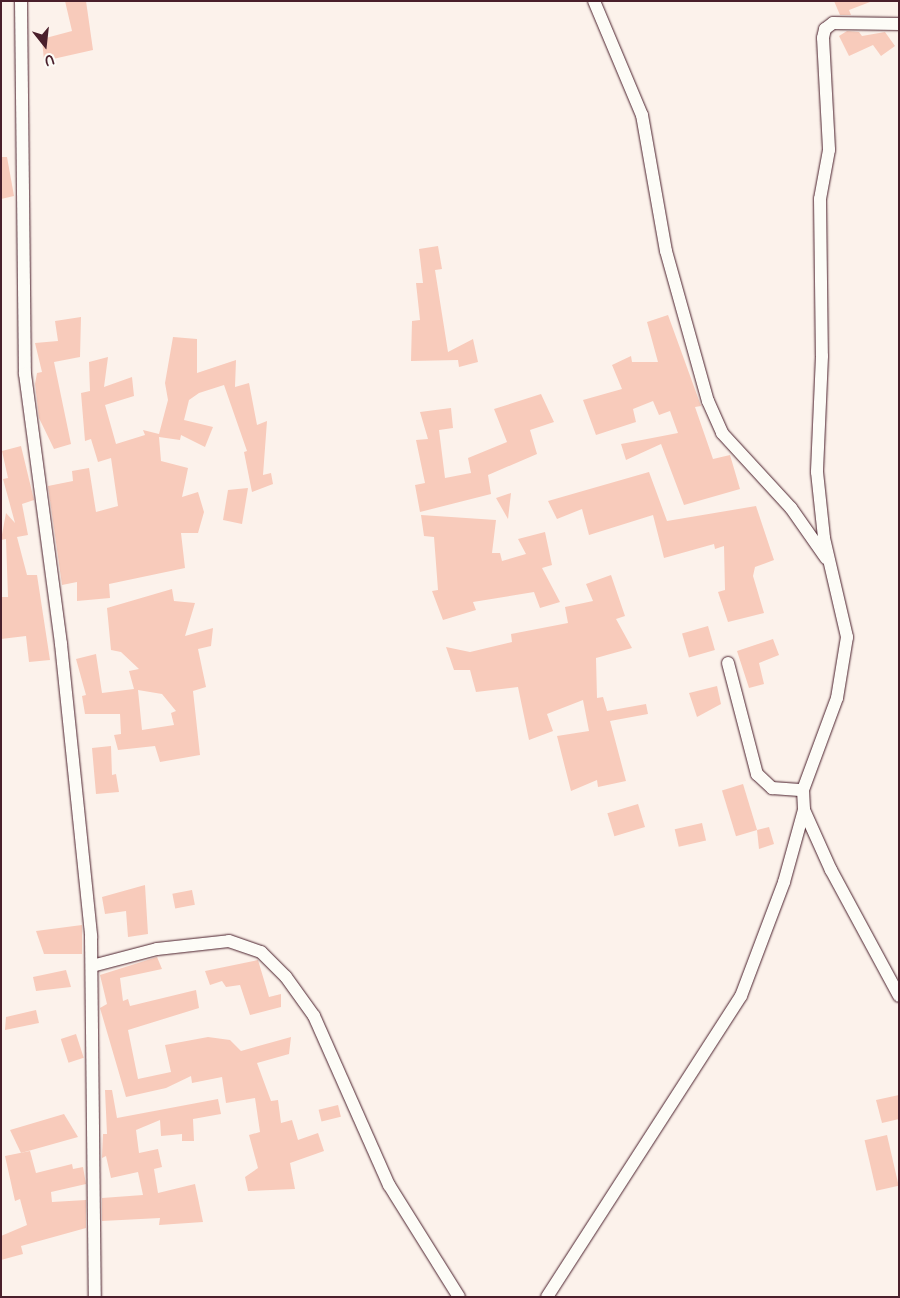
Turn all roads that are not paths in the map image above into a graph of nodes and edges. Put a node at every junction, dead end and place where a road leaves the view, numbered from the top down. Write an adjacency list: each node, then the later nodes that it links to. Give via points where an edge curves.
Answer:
1 (21, 1): 8 (street, via 25,374 61,644)
2 (594, 1): 4 (street, via 642,115 666,251 708,401 727,438 792,508)
3 (899, 24): 4 (street, via 833,22 825,29 829,150 820,199 822,356 817,472)
4 (832, 566): 6 (street, via 847,637 837,698)
5 (728, 663): 6 (street, via 757,774 772,788)
6 (803, 790): 7 (street)
7 (804, 810): 9 (street); 12 (street, via 784,882 742,996)
8 (92, 966): 10 (street); 11 (street, via 157,949 229,941 261,952 286,976 314,1016 389,1184)
9 (899, 996)
10 (95, 1297)
11 (458, 1297)
12 (547, 1297)

